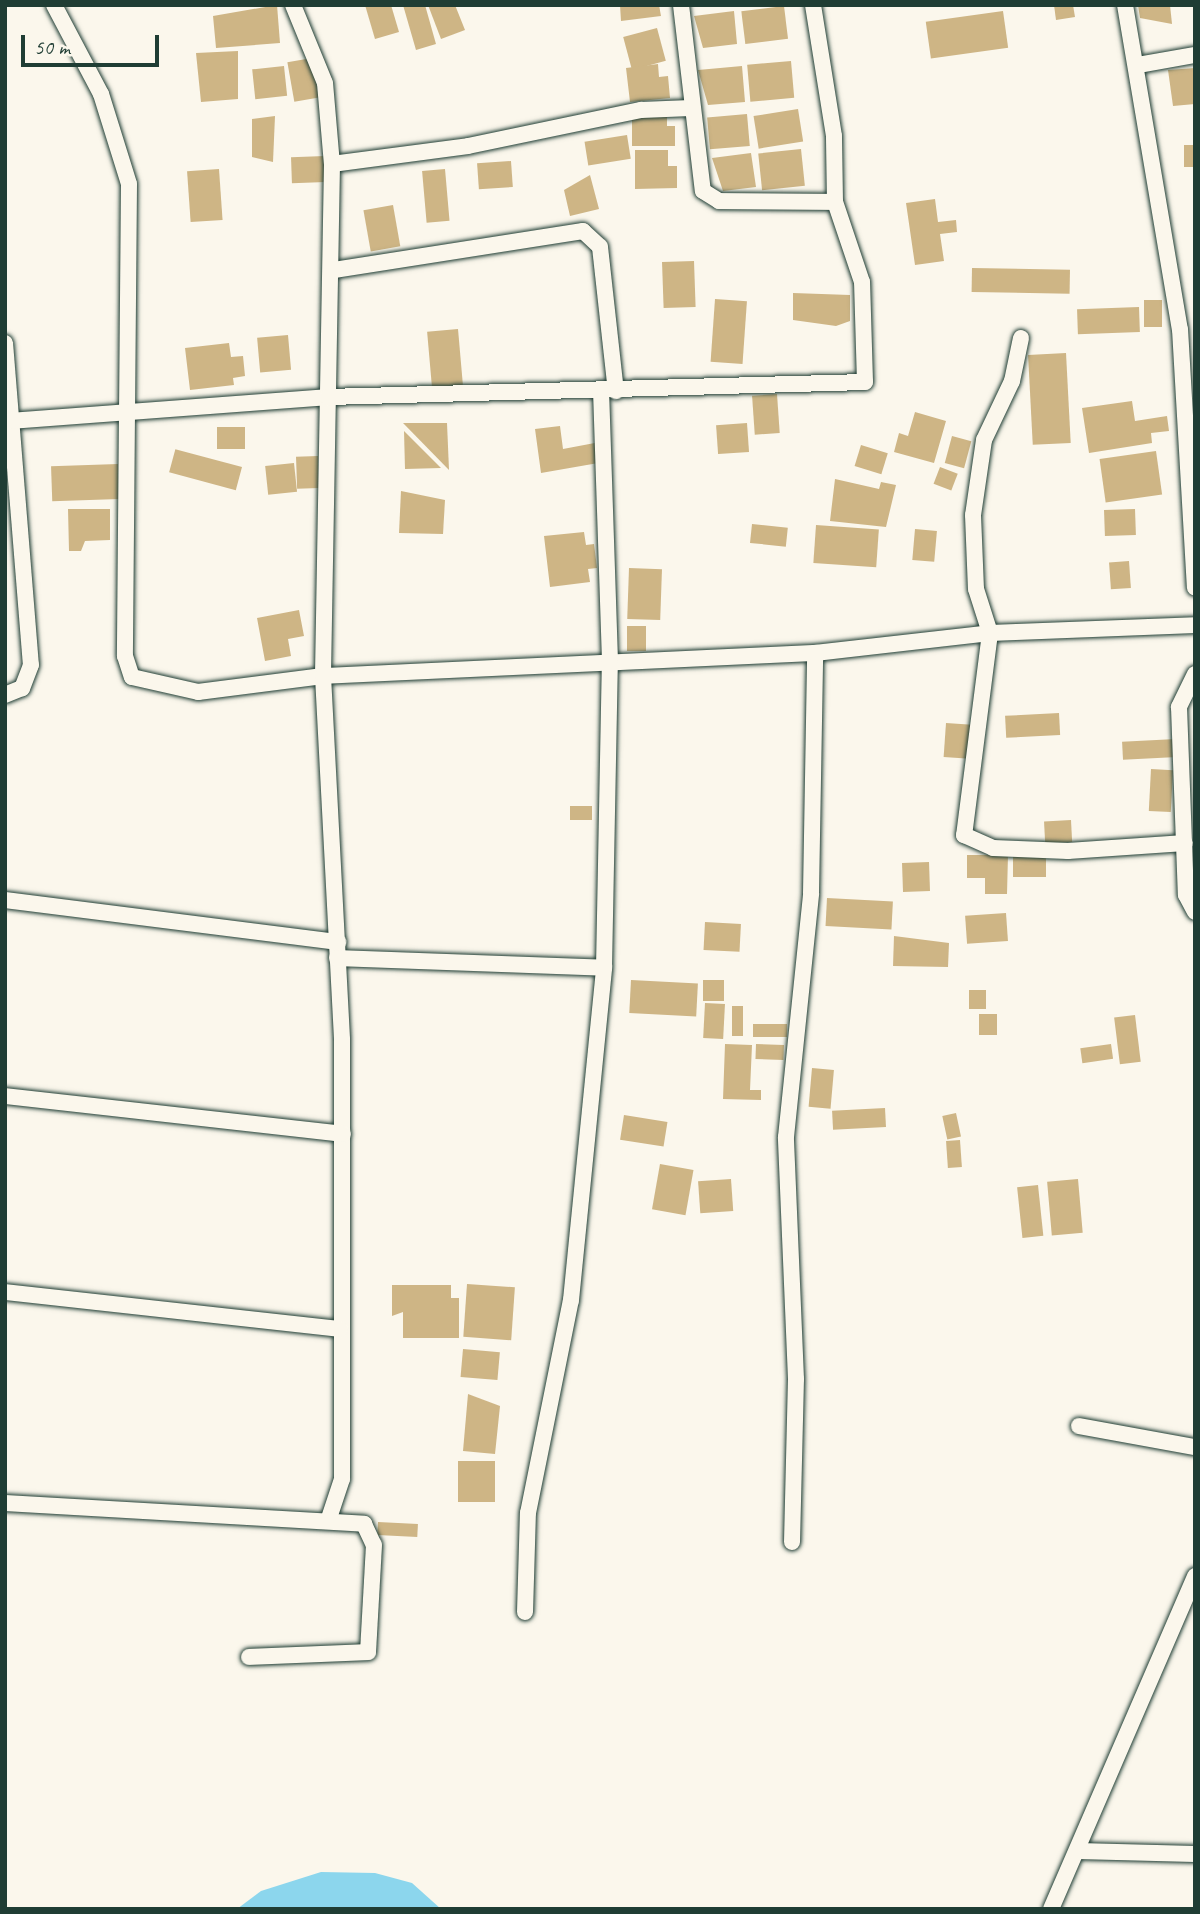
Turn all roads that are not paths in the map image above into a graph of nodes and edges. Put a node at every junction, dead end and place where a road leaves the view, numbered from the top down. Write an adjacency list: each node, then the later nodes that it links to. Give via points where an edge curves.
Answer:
1 (54, 5): 16 (street, via 101,94 129,184)
2 (293, 5): 9 (street, via 326,83)
3 (681, 5): 8 (street)
4 (813, 5): 10 (street, via 834,136)
5 (1125, 5): 7 (street)
6 (1195, 55): 7 (street)
7 (1138, 65): 18 (street, via 1150,179 1180,329)
8 (691, 108): 9 (street, via 640,110 468,146); 10 (street, via 703,191 719,201)
9 (332, 164): 11 (street)
10 (835, 202): 14 (street, via 862,282 866,382)
11 (334, 270): 14 (street, via 583,231 600,247); 15 (street)
12 (1021, 338): 20 (street, via 1012,380 984,440 973,515 976,589)
13 (5, 343): 17 (street)
14 (609, 392): 15 (street); 22 (street)
15 (328, 397): 16 (street); 24 (street)
16 (130, 413): 17 (street); 24 (street, via 125,656 132,677 198,692)
17 (11, 421): 25 (street, via 31,665 22,688)
18 (1195, 588)
19 (1195, 625): 20 (street)
20 (989, 633): 21 (street); 26 (street, via 964,835 993,848 1068,851)
21 (815, 653): 22 (street); 39 (street, via 811,893 786,1137 796,1379)
22 (610, 661): 24 (street); 30 (street)
23 (1195, 674): 26 (street, via 1179,707)
24 (323, 676): 29 (street)
25 (5, 695)
26 (1185, 843): 28 (street, via 1186,895)
27 (5, 900): 29 (street)
28 (1195, 912)
29 (337, 950): 30 (street); 32 (street)
30 (604, 968): 41 (street, via 571,1300 528,1513)
31 (5, 1096): 32 (street)
32 (343, 1135): 34 (street)
33 (5, 1292): 34 (street)
34 (340, 1329): 38 (street, via 342,1479)
35 (1079, 1426): 36 (street)
36 (1195, 1447)
37 (5, 1503): 38 (street, via 217,1520)
38 (329, 1518): 42 (street, via 371,1531 368,1652)
39 (792, 1542)
40 (1195, 1577): 43 (street)
41 (525, 1612)
42 (249, 1657)
43 (1078, 1851): 44 (street); 45 (street)
44 (1195, 1854)
45 (1051, 1909)

